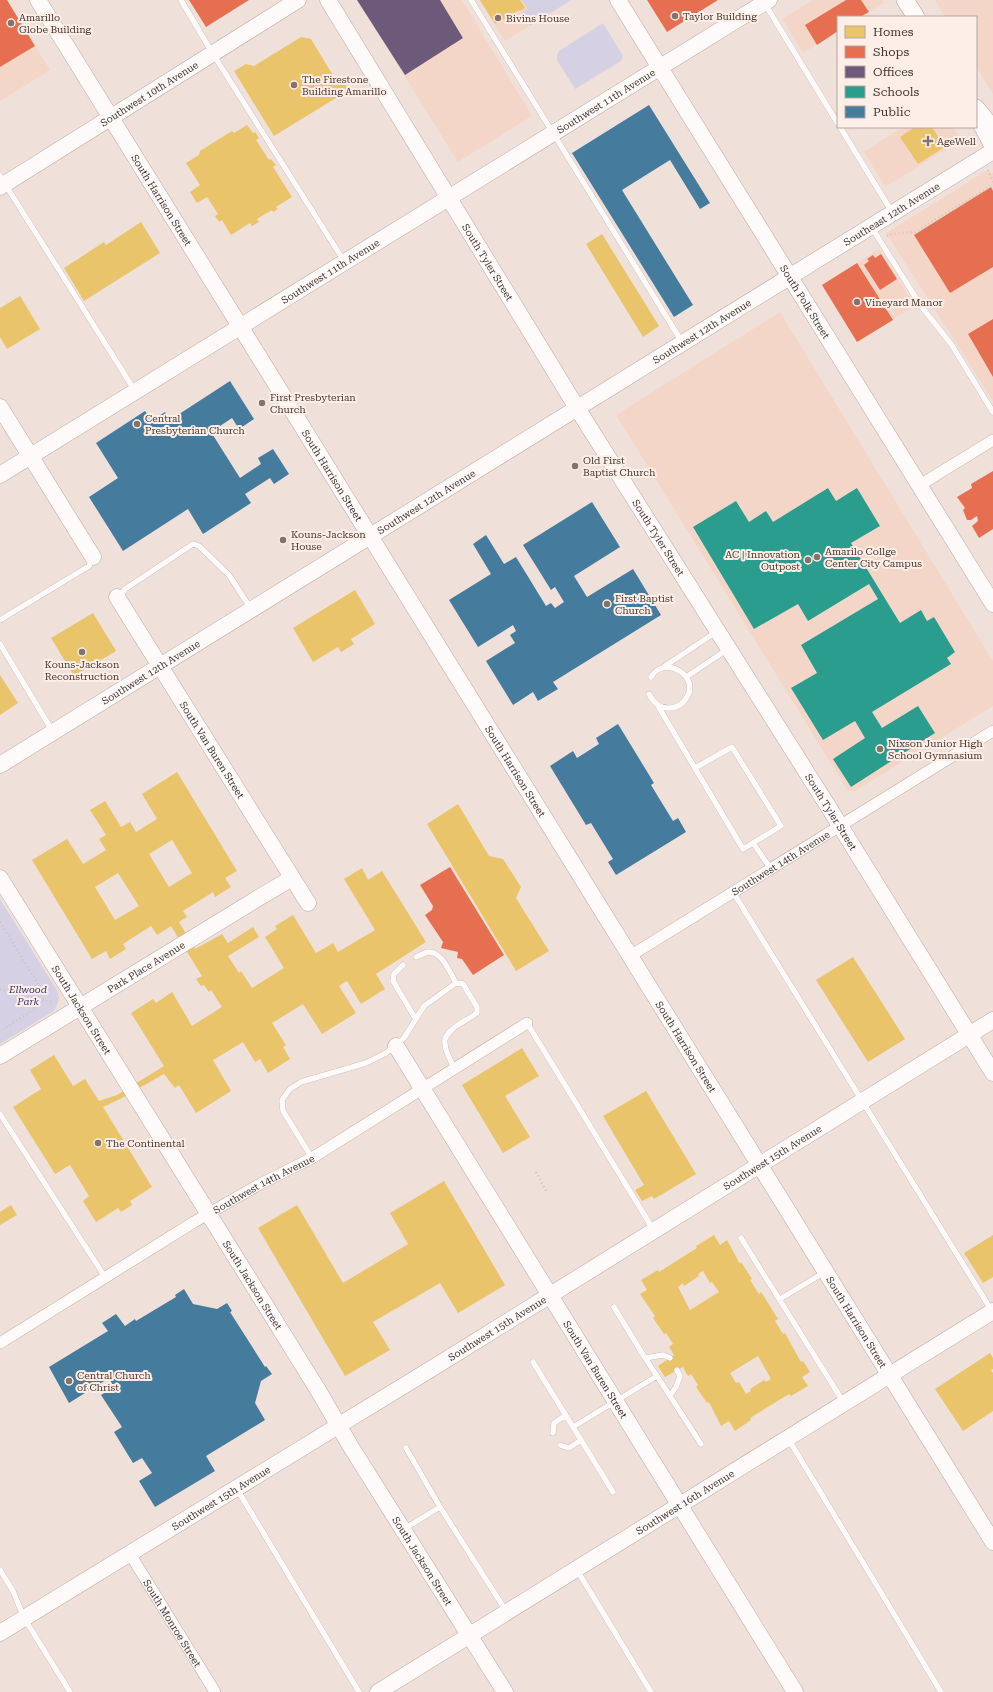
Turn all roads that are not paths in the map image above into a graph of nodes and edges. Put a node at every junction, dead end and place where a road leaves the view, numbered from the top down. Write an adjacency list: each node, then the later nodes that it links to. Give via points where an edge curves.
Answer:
1 (38, 0): 14 (main road, South Harrison Street)
2 (181, 0): 10 (lane)
3 (298, 0): 10 (main road, Southwest 10th Avenue)
4 (328, 0): 22 (main road, South Tyler Street)
5 (471, 0): 18 (lane)
6 (618, 0): 11 (main road, South Polk Street)
7 (905, 0): 9 (main road)
8 (766, 1): 11 (main road, Southwest 11th Avenue); 15 (lane)
9 (915, 16)
10 (213, 54): 14 (main road, Southwest 10th Avenue); 25 (lane)
11 (660, 68): 18 (main road, Southwest 11th Avenue); 26 (main road, South Polk Street)
12 (977, 109): 17 (main road)
13 (977, 117): 19 (main road)
14 (111, 118): 21 (main road, Southwest 10th Avenue); 27 (main road, South Harrison Street)
15 (837, 122)
16 (841, 128): 23 (lane)
17 (993, 129)
18 (553, 134): 22 (main road, Southwest 11th Avenue); 28 (lane)
19 (993, 146)
20 (993, 151): 23 (main road, Southeast 12th Avenue)
21 (2, 182): 29 (lane)
22 (450, 197): 25 (main road, Southwest 11th Avenue); 31 (main road, South Tyler Street)
23 (892, 213): 24 (main road, Southeast 12th Avenue)
24 (871, 226): 26 (main road, Southeast 12th Avenue); 32 (lane, via 921,306 951,344)
25 (344, 261): 27 (main road, Southwest 11th Avenue)
26 (790, 276): 28 (main road, Southwest 12th Avenue); 36 (main road, South Polk Street)
27 (240, 325): 29 (main road, Southwest 11th Avenue); 37 (main road, South Harrison Street)
28 (682, 343): 31 (main road, Southwest 12th Avenue)
29 (135, 391): 34 (main road, Southwest 11th Avenue)
30 (0, 406): 34 (main road)
31 (578, 408): 37 (main road, Southwest 12th Avenue); 43 (main road, South Tyler Street)
32 (993, 412)
33 (993, 440): 36 (street)
34 (31, 456): 35 (main road, Southwest 11th Avenue); 38 (main road)
35 (0, 475)
36 (920, 486): 40 (main road, South Polk Street)
37 (370, 536): 41 (main road, Southwest 12th Avenue); 63 (main road, South Harrison Street)
38 (93, 556): 42 (lane, via 89,566)
39 (118, 598): 41 (lane, via 125,589 193,544 199,546 229,575); 46 (main road, South Van Buren Street)
40 (993, 604)
41 (252, 610): 46 (main road, Southwest 12th Avenue)
42 (0, 620)
43 (718, 630): 45 (main road, South Tyler Street); 47 (lane)
44 (0, 644): 53 (lane)
45 (729, 649): 49 (lane); 56 (main road, South Tyler Street)
46 (160, 666): 53 (main road, Southwest 12th Avenue); 60 (main road, South Van Buren Street)
47 (664, 667): 48 (lane); 49 (lane, via 678,669)
48 (651, 677)
49 (686, 677): 51 (lane, via 690,685 683,703 671,708)
50 (649, 694): 51 (lane)
51 (658, 706): 55 (lane)
52 (993, 731): 56 (street, Southwest 14th Avenue)
53 (53, 732): 54 (main road, Southwest 12th Avenue)
54 (0, 765)
55 (695, 768): 57 (lane, via 743,849); 57 (lane, via 732,746 781,826)
56 (840, 825): 58 (street, Southwest 14th Avenue); 71 (main road, South Tyler Street)
57 (753, 843): 58 (lane)
58 (771, 869): 61 (street, Southwest 14th Avenue)
59 (0, 878): 67 (main road, South Jackson Street)
60 (292, 878): 62 (main road, South Van Buren Street); 67 (main road, Park Place Avenue)
61 (733, 892): 63 (street, Southwest 14th Avenue); 77 (lane)
62 (308, 903)
63 (630, 956): 80 (main road, South Harrison Street)
64 (416, 957): 66 (lane, via 428,952 436,954)
65 (402, 966): 68 (lane, via 394,974 393,981)
66 (456, 983): 68 (lane, via 424,1006); 74 (lane, via 463,984 477,1007 477,1013 445,1036 444,1047)
67 (80, 1006): 73 (main road, Park Place Avenue); 81 (main road, South Jackson Street)
68 (415, 1018): 72 (lane, via 404,1038)
69 (993, 1020): 71 (main road, Southwest 15th Avenue)
70 (527, 1023): 74 (street, Southwest 14th Avenue); 82 (lane)
71 (970, 1036): 75 (main road, South Tyler Street); 77 (main road, Southwest 15th Avenue)
72 (396, 1046): 76 (main road, South Van Buren Street); 79 (lane, via 366,1063 301,1082 286,1094 282,1100 283,1111)
73 (0, 1056)
74 (455, 1069): 76 (street, Southwest 14th Avenue)
75 (993, 1073)
76 (422, 1089): 79 (street, Southwest 14th Avenue); 86 (main road, South Van Buren Street)
77 (863, 1100): 80 (main road, Southwest 15th Avenue); 89 (lane)
78 (0, 1114): 85 (lane)
79 (312, 1158): 81 (street, Southwest 14th Avenue)
80 (760, 1164): 82 (main road, Southwest 15th Avenue); 84 (main road, South Harrison Street)
81 (208, 1214): 85 (street, Southwest 14th Avenue); 101 (main road, South Jackson Street)
82 (653, 1230): 86 (main road, Southwest 15th Avenue)
83 (741, 1238): 87 (lane)
84 (826, 1272): 87 (lane); 95 (main road, South Harrison Street)
85 (105, 1276): 90 (street, Southwest 14th Avenue)
86 (550, 1295): 98 (main road, South Van Buren Street); 101 (main road, Southwest 15th Avenue)
87 (780, 1299): 99 (lane)
88 (614, 1307): 91 (lane)
89 (993, 1312): 95 (main road, Southwest 16th Avenue)
90 (0, 1343)
91 (645, 1358): 92 (lane, via 663,1355); 96 (lane)
92 (670, 1358)
93 (533, 1362): 100 (lane)
94 (677, 1370): 97 (lane, via 680,1376)
95 (889, 1375): 99 (main road, Southwest 16th Avenue); 114 (main road, South Harrison Street)
96 (657, 1376): 97 (lane); 98 (lane)
97 (670, 1396): 106 (lane)
98 (616, 1402): 102 (lane); 111 (main road, South Van Buren Street)
99 (844, 1403): 104 (main road, Southwest 16th Avenue)
100 (566, 1415): 102 (lane); 103 (lane, via 554,1423)
101 (339, 1426): 109 (main road, Southwest 15th Avenue); 113 (main road, South Jackson Street)
102 (573, 1427): 105 (lane)
103 (553, 1433)
104 (788, 1438): 111 (main road, Southwest 16th Avenue); 129 (lane)
105 (581, 1440): 107 (lane, via 569,1448); 110 (lane)
106 (702, 1444)
107 (560, 1445)
108 (406, 1448): 112 (lane)
109 (237, 1489): 115 (main road, Southwest 15th Avenue); 124 (lane)
110 (613, 1492)
111 (680, 1505): 117 (main road, Southwest 16th Avenue); 128 (main road, South Van Buren Street)
112 (440, 1507): 113 (lane); 118 (lane)
113 (403, 1530): 121 (main road, South Jackson Street)
114 (993, 1542)
115 (130, 1554): 119 (main road, Southwest 15th Avenue); 123 (street, South Monroe Street)
116 (0, 1570): 119 (lane, via 13,1591)
117 (577, 1570): 118 (main road, Southwest 16th Avenue); 127 (lane)
118 (507, 1613): 121 (main road, Southwest 16th Avenue)
119 (24, 1618): 120 (main road, Southwest 15th Avenue); 122 (lane)
120 (0, 1633)
121 (470, 1635): 125 (main road, Southwest 16th Avenue); 126 (main road, South Jackson Street)
122 (70, 1692)
123 (215, 1692)
124 (359, 1692)
125 (378, 1692)
126 (505, 1692)
127 (651, 1692)
128 (796, 1692)
129 (941, 1692)

